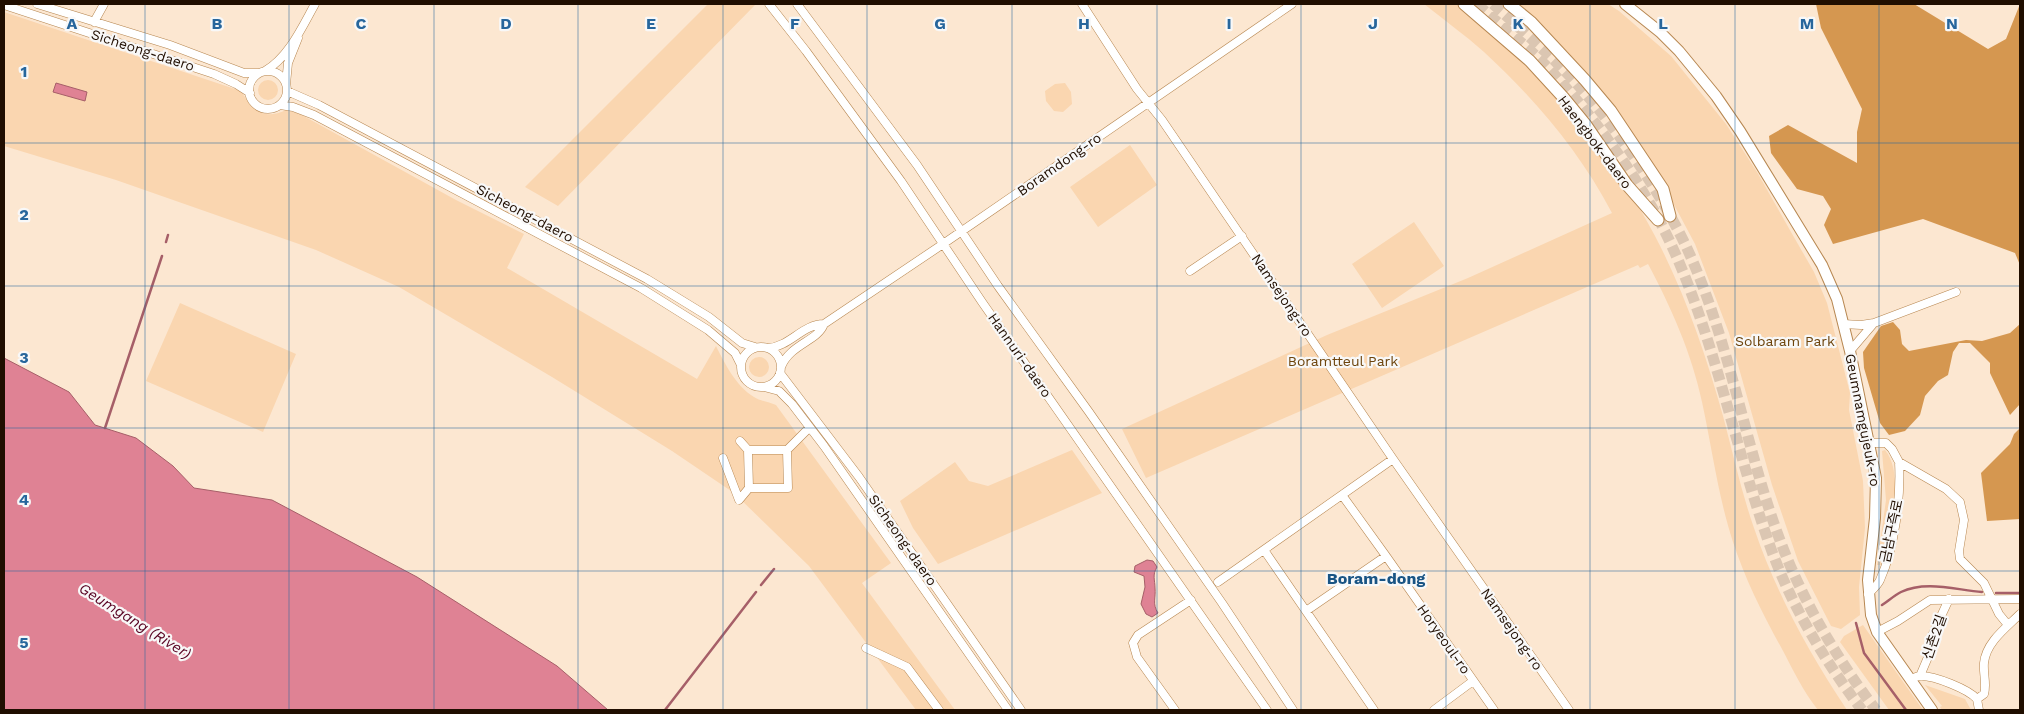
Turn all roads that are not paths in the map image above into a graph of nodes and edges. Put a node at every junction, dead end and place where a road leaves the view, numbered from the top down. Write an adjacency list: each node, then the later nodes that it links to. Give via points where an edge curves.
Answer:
1 (37, 4): 12 (street, Sicheong-daero)
2 (104, 4): 12 (street)
3 (314, 4): 13 (street)
4 (768, 4): 21 (street, Hannuri-daero, via 895,173)
5 (797, 4): 19 (street, Hannuri-daero, via 917,165)
6 (1082, 4): 17 (street, Namsejong-ro, via 1137,89)
7 (1292, 4): 17 (street, Boramdong-ro)
8 (1464, 4): 9 (highway, Haengbok-daero, via 1530,61 1586,125 1627,185 1664,218 1663,189 1611,111 1531,22)
9 (1510, 4)
10 (1624, 4): 26 (main road, Geumnamgujeuk-ro, via 1679,51 1740,131 1822,265 1837,299)
11 (4, 5): 16 (street, Sicheong-daero, via 214,74)
12 (94, 22): 14 (street, Sicheong-daero, via 244,72)
13 (300, 31): 14 (street, via 280,60); 15 (street, via 288,64)
14 (262, 72): 15 (street, via 278,74); 16 (street, via 250,83)
15 (287, 87): 18 (street, via 286,97); 27 (street, Sicheong-daero, via 632,270 709,317 742,343)
16 (250, 93): 18 (street, via 253,102 265,109)
17 (1150, 103): 19 (street, Boramdong-ro); 20 (street, Namsejong-ro)
18 (280, 105): 30 (street, Sicheong-daero, via 314,116 641,288 708,330 735,353)
19 (961, 232): 21 (street, Boramdong-ro); 45 (street, Hannuri-daero)
20 (1242, 236): 22 (street); 39 (street, Namsejong-ro)
21 (943, 244): 25 (street, Boramdong-ro); 50 (street, Hannuri-daero)
22 (1190, 271)
23 (1956, 292): 24 (street)
24 (1874, 323): 26 (street); 29 (street)
25 (824, 324): 28 (street, via 816,324 776,348); 31 (street, via 822,330 785,358)
26 (1843, 324): 29 (main road, Geumnamgujeuk-ro)
27 (756, 348): 28 (street); 30 (street, via 745,354)
28 (768, 348): 31 (street, via 777,355)
29 (1850, 351): 35 (main road, Geumnamgujeuk-ro)
30 (741, 365): 32 (street, via 747,382)
31 (781, 370): 32 (street, via 774,382); 64 (street, Sicheong-daero)
32 (764, 387): 63 (street, Sicheong-daero, via 779,391 824,446)
33 (806, 431): 37 (street)
34 (740, 442): 36 (street)
35 (1870, 443): 40 (street, via 1886,443); 47 (main road, Geumnamgujeuk-ro, via 1877,499)
36 (748, 450): 37 (street); 41 (street)
37 (787, 450): 41 (street, via 791,491)
38 (723, 458): 41 (street, via 739,500)
39 (1394, 459): 42 (street); 71 (street, Namsejong-ro)
40 (1899, 462): 47 (street, 금남구즉로, via 1896,518 1888,554 1880,581); 51 (street, via 1946,489 1960,502 1964,520 1960,559 1984,583)
41 (749, 488)
42 (1342, 496): 43 (street); 44 (street, Horyeoul-ro)
43 (1264, 550): 46 (street); 53 (street)
44 (1386, 556): 53 (street); 60 (street, Horyeoul-ro)
45 (1200, 574): 46 (street); 52 (street, Hannuri-daero)
46 (1218, 582): 52 (street, via 1217,592)
47 (1868, 594): 56 (main road, Geumnamgujeuk-ro)
48 (1949, 599): 51 (street); 56 (street, via 1930,600); 58 (street, 신촌2길, via 1930,640 1931,650)
49 (2020, 599): 51 (street)
50 (1191, 600): 65 (street, via 1138,635 1133,642 1137,657); 66 (street, Hannuri-daero)
51 (1993, 600): 55 (street)
52 (1222, 603): 67 (street, Hannuri-daero)
53 (1306, 612): 68 (street)
54 (2020, 614): 55 (street)
55 (2008, 625): 61 (street, via 1984,661 1984,694)
56 (1876, 632): 59 (main road, Geumnamgujeuk-ro)
57 (866, 648): 62 (street, via 907,667)
58 (1920, 676): 59 (street); 61 (street, via 1966,690)
59 (1910, 680): 72 (main road, Geumnamgujeuk-ro)
60 (1473, 682): 69 (street); 70 (street, Horyeoul-ro)
61 (1977, 699): 73 (street)
62 (938, 710)
63 (1008, 710)
64 (1021, 710)
65 (1175, 710)
66 (1267, 710)
67 (1293, 710)
68 (1374, 710)
69 (1434, 710)
70 (1494, 710)
71 (1567, 710)
72 (1932, 710)
73 (1979, 710)

